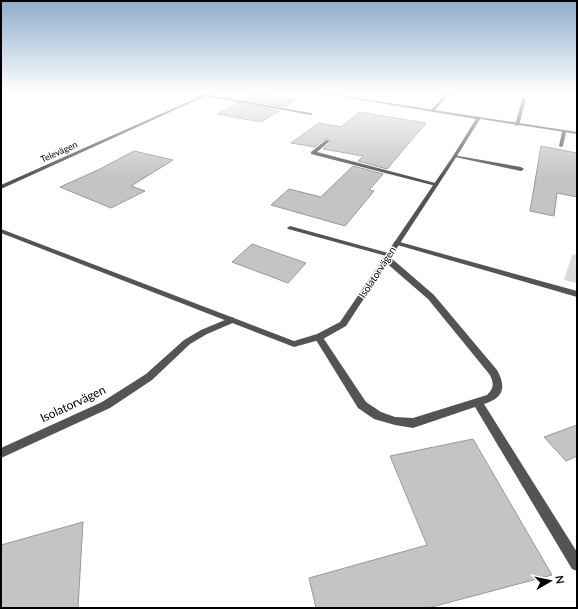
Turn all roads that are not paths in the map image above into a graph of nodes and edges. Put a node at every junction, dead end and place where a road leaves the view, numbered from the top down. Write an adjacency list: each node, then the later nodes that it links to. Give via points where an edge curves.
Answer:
1 (146, 121): 12 (street, Televägen)
2 (476, 121): 9 (street, Isolatorvägen)
3 (497, 121): 4 (street)
4 (517, 124): 5 (street)
5 (564, 132): 6 (street); 8 (street)
6 (577, 133)
7 (328, 140): 11 (street, via 314,153)
8 (561, 146)
9 (455, 156): 10 (street); 11 (street, Isolatorvägen)
10 (520, 168)
11 (436, 184): 15 (street, Isolatorvägen)
12 (1, 187)
13 (290, 228): 16 (street)
14 (1, 231): 18 (street, Isolatorvägen)
15 (396, 243): 16 (street, Isolatorvägen); 17 (street)
16 (388, 257): 19 (street, Isolatorvägen, via 342,324); 20 (street, via 431,297 494,373 499,384 498,390 490,398)
17 (577, 294)
18 (232, 320): 19 (street, Isolatorvägen, via 294,344); 21 (street, Isolatorvägen, via 187,342 149,377 106,405)
19 (319, 338): 20 (street, via 362,405 378,416 413,423)
20 (477, 402): 22 (street)
21 (1, 453)
22 (577, 564)

